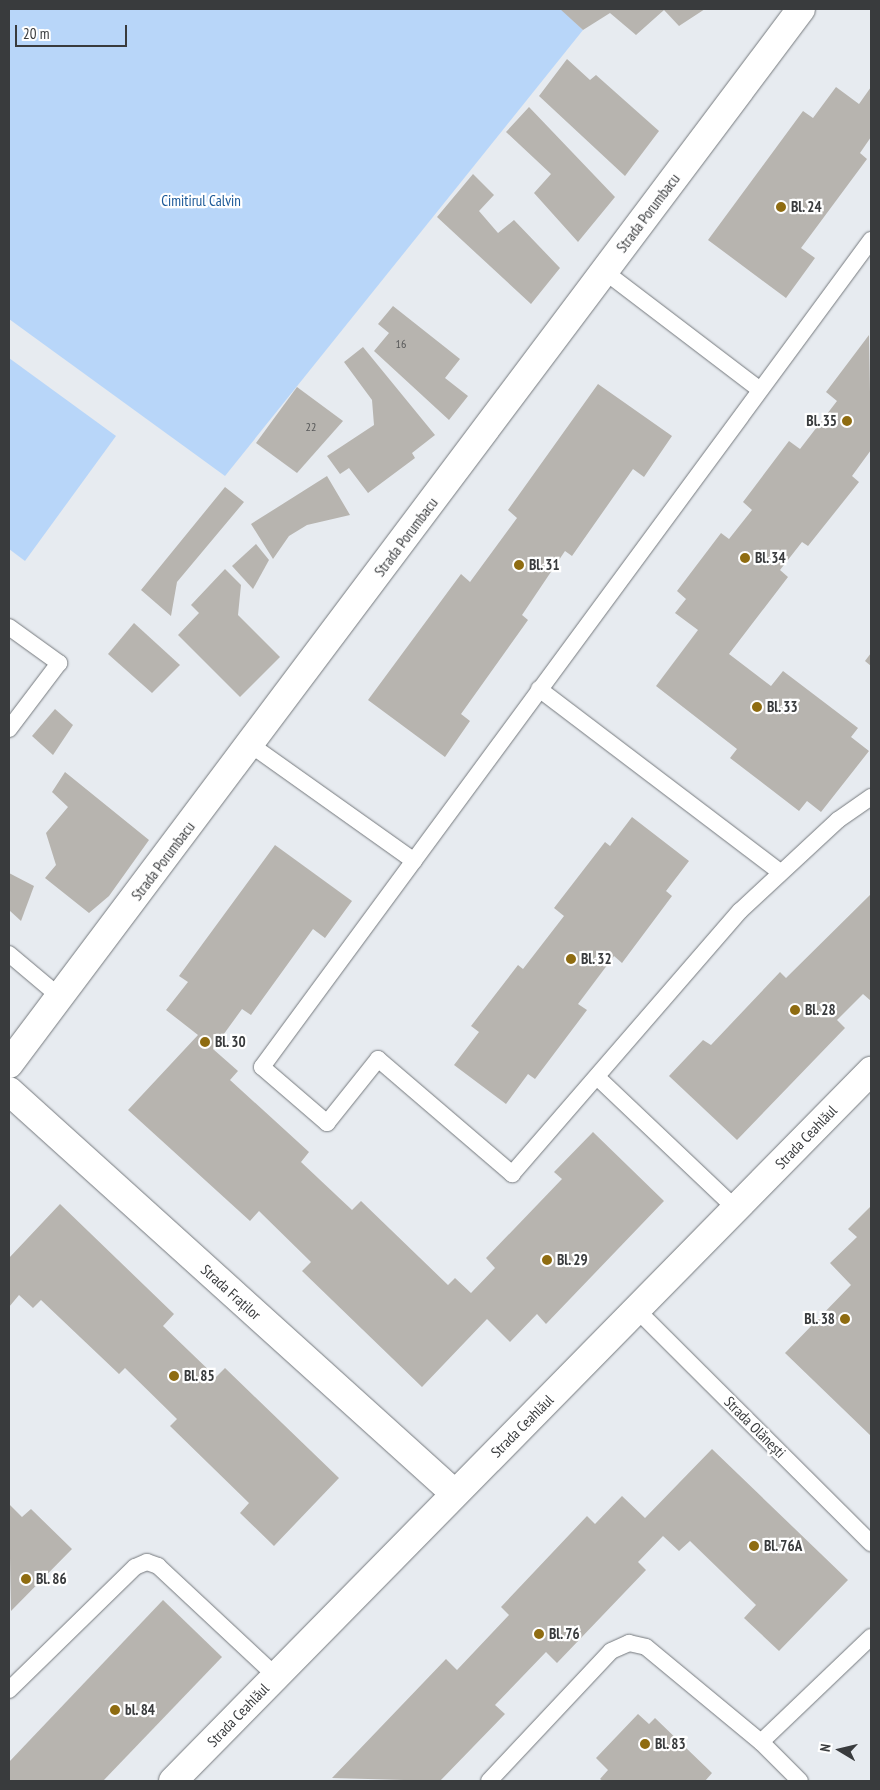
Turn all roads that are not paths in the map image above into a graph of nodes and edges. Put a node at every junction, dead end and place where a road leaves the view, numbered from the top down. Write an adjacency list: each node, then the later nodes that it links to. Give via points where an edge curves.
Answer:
1 (801, 9): 3 (street, Strada Porumbacu)
2 (871, 240): 4 (lane)
3 (604, 271): 4 (lane); 8 (street, Strada Porumbacu)
4 (759, 389): 6 (lane)
5 (9, 627): 7 (lane, via 59,663)
6 (539, 689): 10 (lane); 11 (lane)
7 (9, 729)
8 (251, 746): 10 (lane); 13 (street, Strada Porumbacu)
9 (871, 797): 11 (lane)
10 (414, 861): 16 (lane, via 262,1067 326,1123 378,1059 512,1174)
11 (780, 871): 16 (lane)
12 (9, 954): 13 (lane)
13 (60, 996): 14 (street, Strada Porumbacu)
14 (9, 1064)
15 (871, 1071): 18 (street, Strada Ceahlăul)
16 (597, 1077): 18 (lane)
17 (9, 1091): 20 (street, Strada Fraților)
18 (736, 1209): 19 (street, Strada Ceahlăul)
19 (638, 1311): 20 (street, Strada Ceahlăul); 21 (lane, Strada Olănești)
20 (454, 1493): 23 (street, Strada Ceahlăul)
21 (871, 1543)
22 (871, 1638): 25 (lane)
23 (276, 1676): 24 (lane, via 158,1566 147,1562 135,1567); 26 (street, Strada Ceahlăul)
24 (9, 1690)
25 (761, 1742): 27 (lane, via 646,1647 629,1643 611,1651); 28 (lane)
26 (182, 1778)
27 (489, 1781)
28 (800, 1781)

